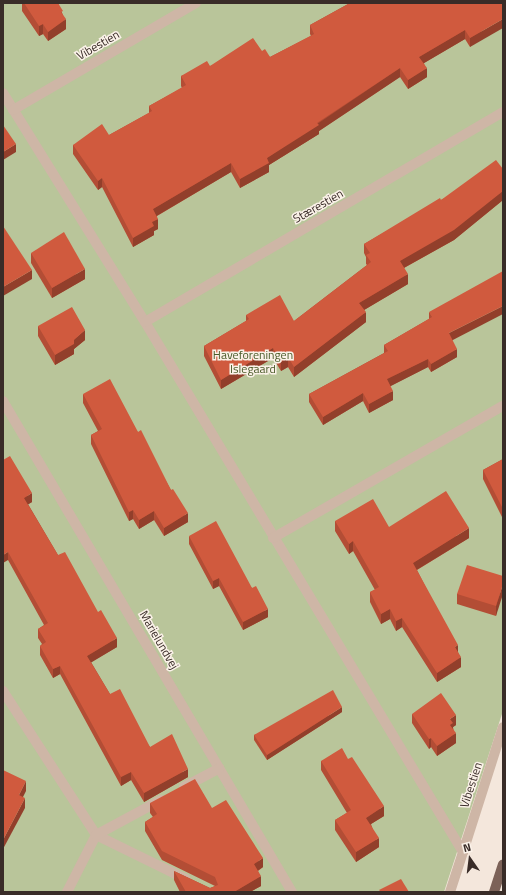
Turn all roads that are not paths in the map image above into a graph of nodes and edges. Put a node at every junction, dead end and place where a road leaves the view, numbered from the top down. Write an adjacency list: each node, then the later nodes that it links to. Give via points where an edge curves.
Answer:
1 (196, 3): 3 (street, Vibestien)
2 (3, 93): 3 (street)
3 (13, 110): 5 (street)
4 (503, 112): 5 (street, Stærestien)
5 (145, 322): 8 (street)
6 (3, 401): 11 (street, Marielundvej)
7 (503, 406): 8 (street)
8 (273, 538): 13 (street)
9 (3, 691): 12 (street)
10 (503, 727): 13 (street, Vibestien)
11 (219, 768): 12 (street); 17 (street, Marielundvej)
12 (96, 835): 15 (street); 16 (street)
13 (463, 852): 18 (street, Vibestien)
14 (503, 864): 19 (main road)
15 (198, 885)
16 (67, 892)
17 (292, 892)
18 (450, 892)
19 (494, 892)

